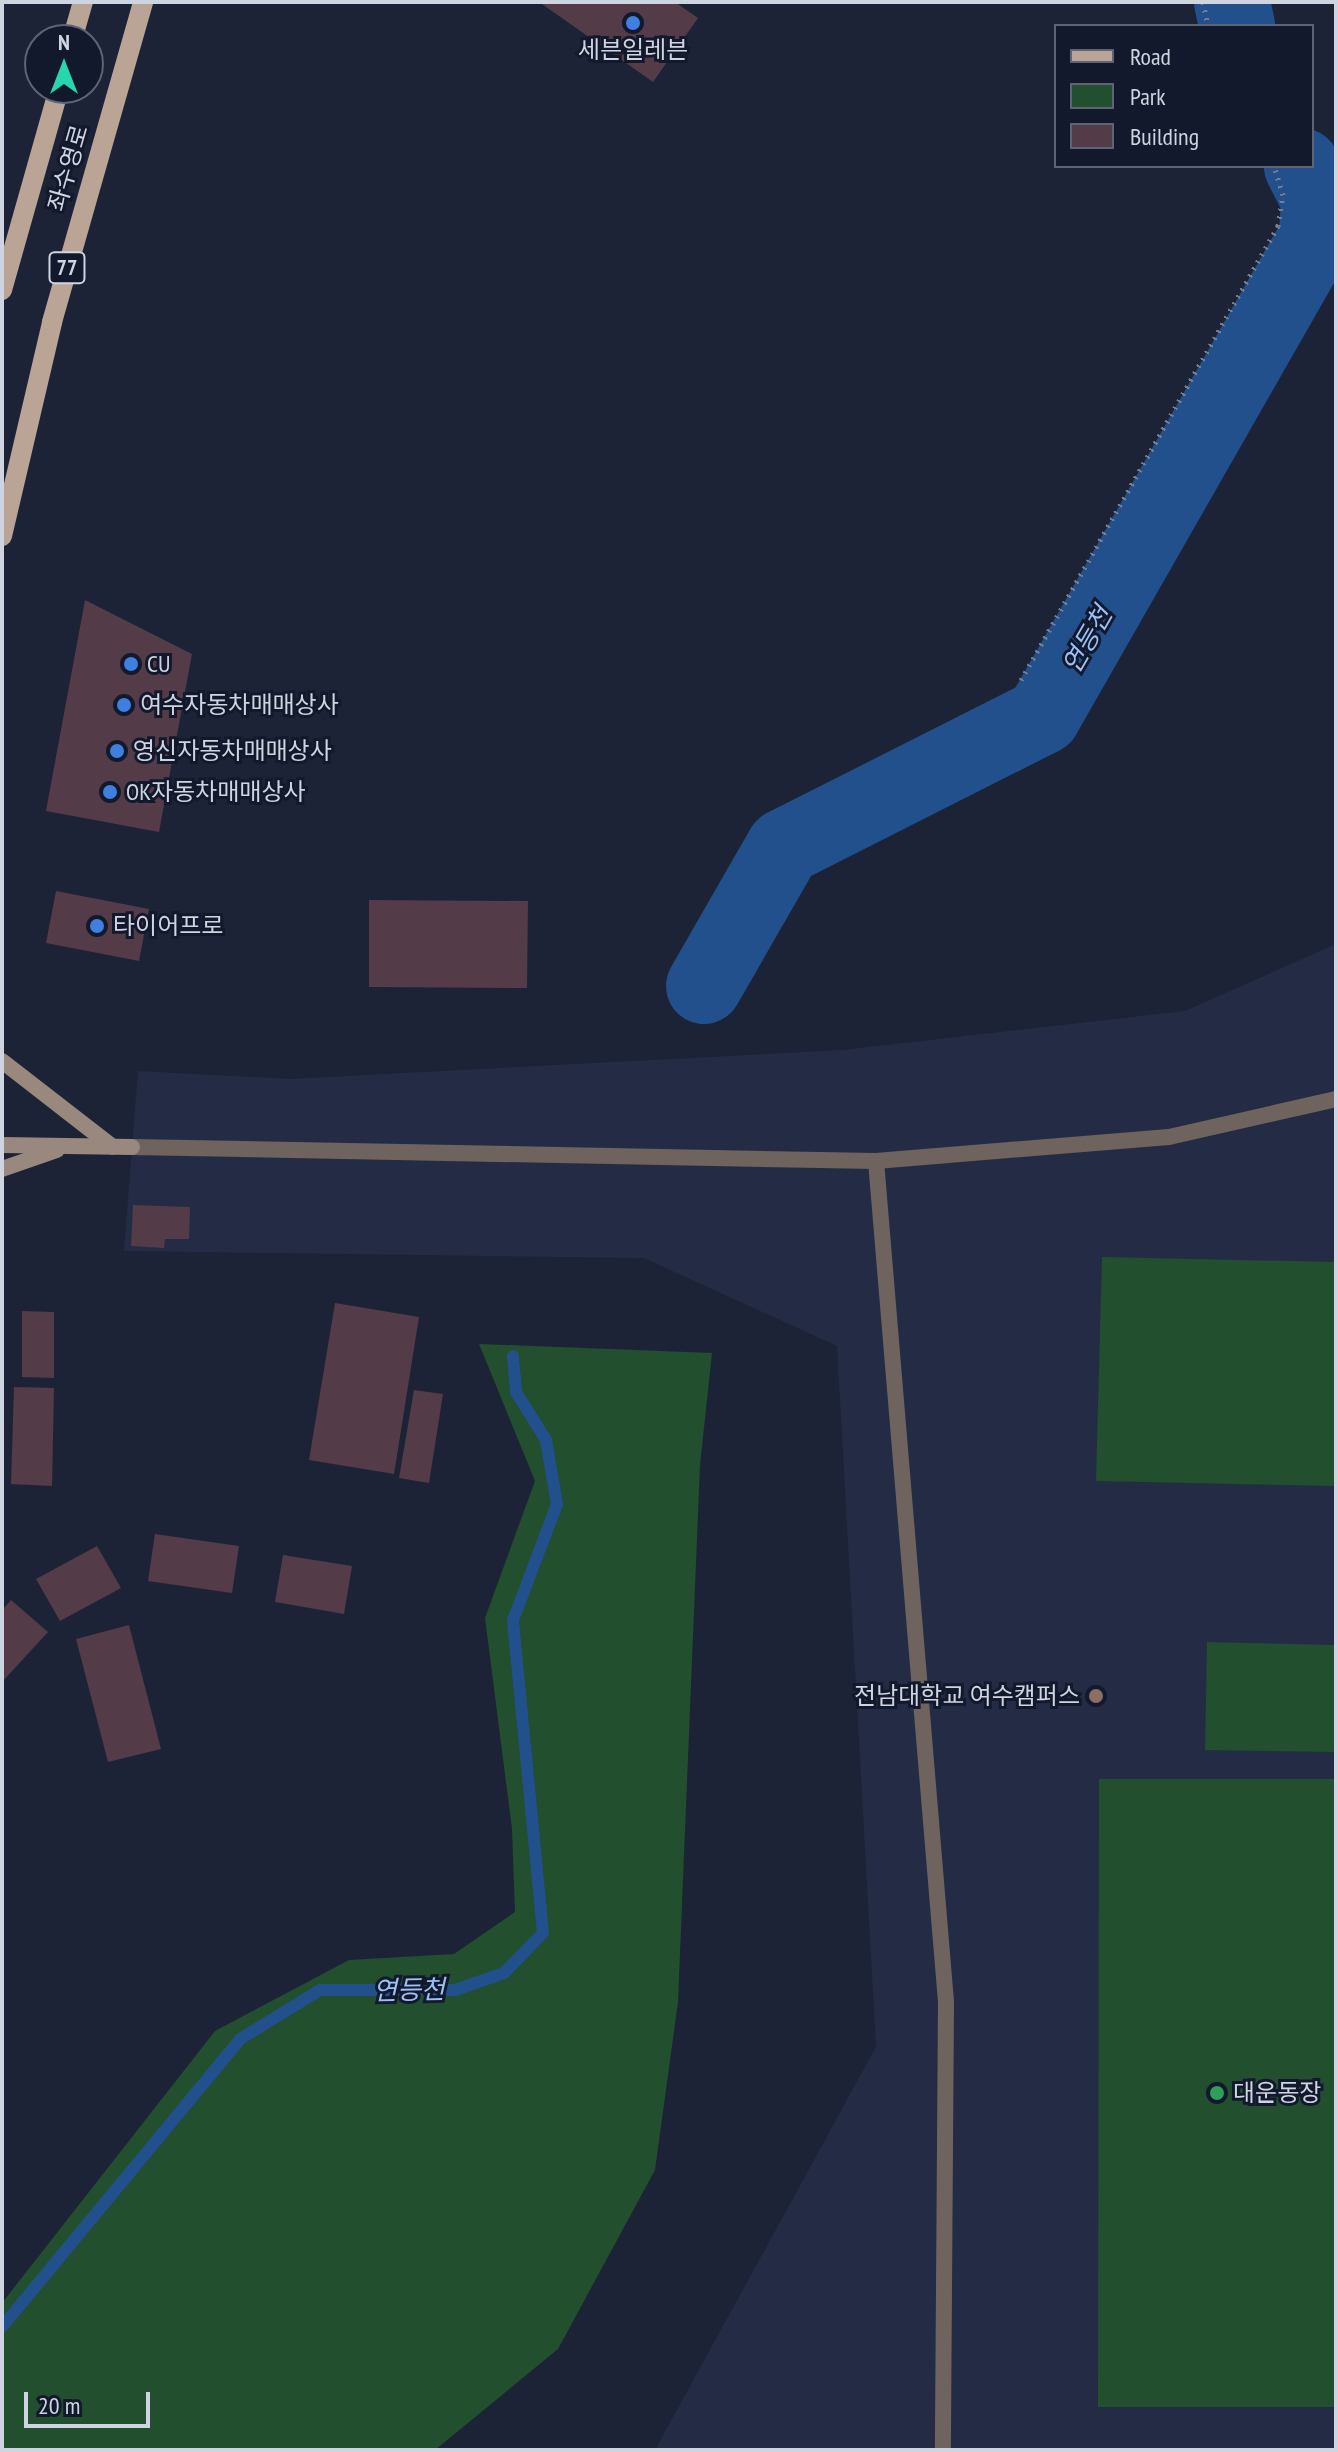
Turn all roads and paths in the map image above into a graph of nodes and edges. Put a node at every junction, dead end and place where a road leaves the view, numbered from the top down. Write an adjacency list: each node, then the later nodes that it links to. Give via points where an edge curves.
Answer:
1 (83, 2): 4 (main road)
2 (143, 2): 9 (main road, 좌수영로 / 77, via 52,322)
3 (1203, 2): 5 (path)
4 (77, 24)
5 (1208, 24)
6 (54, 104): 8 (main road, 좌수영로 / 77)
7 (1275, 168): 10 (path, via 1283,195 1278,226)
8 (2, 290)
9 (2, 536)
10 (1021, 680)
11 (2, 1061): 15 (street)
12 (1336, 1099): 17 (lane, via 1169,1137)
13 (2, 1145): 14 (street)
14 (71, 1146): 15 (street); 18 (street)
15 (113, 1147): 16 (street)
16 (132, 1147): 17 (lane)
17 (876, 1161): 19 (lane, via 946,2002)
18 (2, 1169)
19 (943, 2450)

